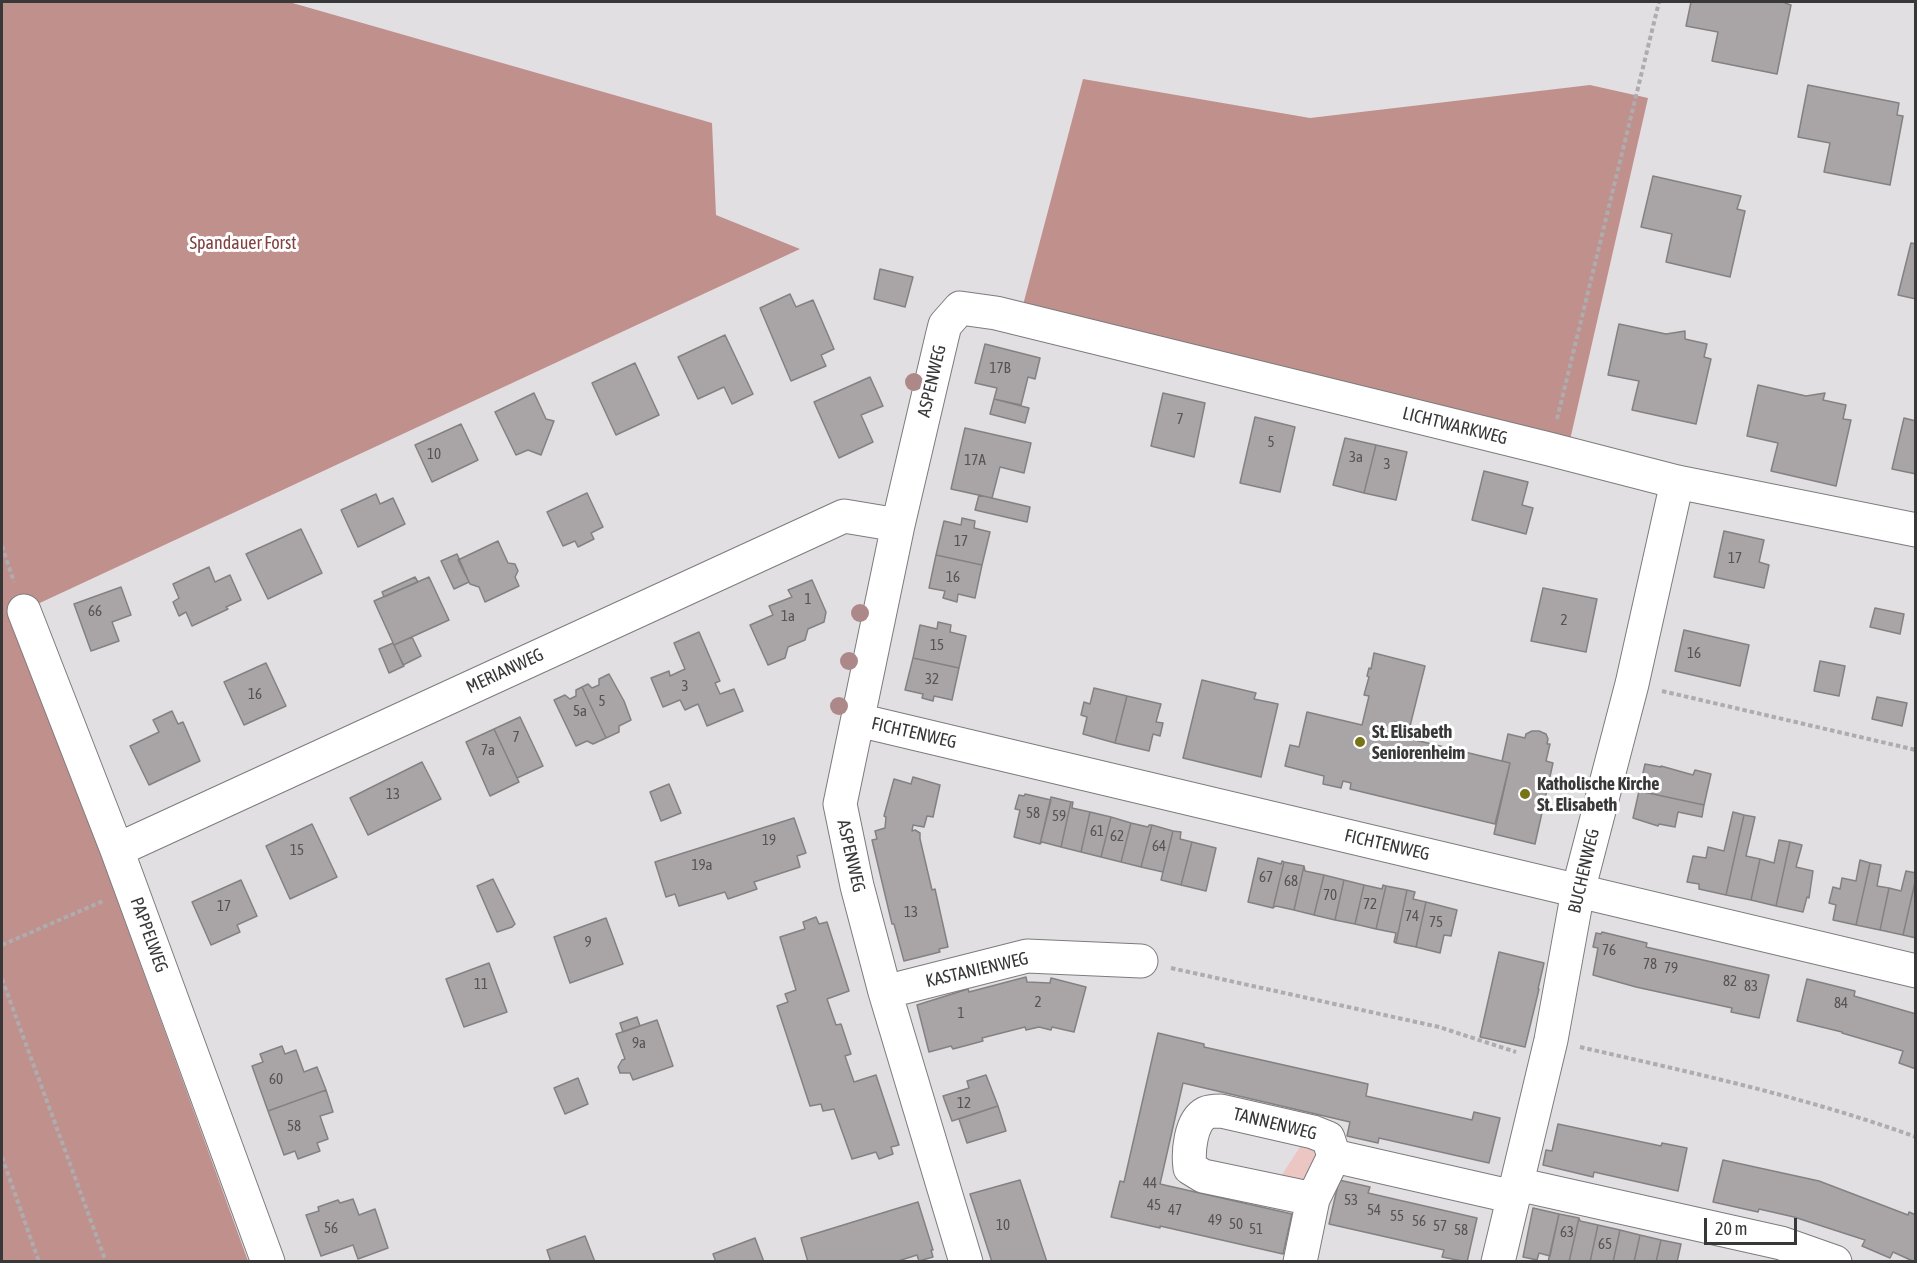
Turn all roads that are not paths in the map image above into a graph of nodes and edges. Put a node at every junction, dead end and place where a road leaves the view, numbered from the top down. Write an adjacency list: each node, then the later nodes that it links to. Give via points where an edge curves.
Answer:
1 (996, 313): 2 (street, LICHTWARKWEG); 3 (street, ASPENWEG, via 960,308 945,325)
2 (1677, 482): 4 (street, LICHTWARKWEG); 8 (street, BUCHENWEG, via 1632,684)
3 (898, 525): 6 (street, ASPENWEG); 7 (street, MERIANWEG, via 844,516)
4 (1916, 530)
5 (24, 611): 7 (street, PAPPELWEG)
6 (858, 720): 8 (street, FICHTENWEG); 11 (street, ASPENWEG, via 840,804)
7 (117, 850): 15 (street, PAPPELWEG)
8 (1578, 891): 10 (street, FICHTENWEG); 13 (street, BUCHENWEG, via 1549,1051)
9 (1141, 961): 11 (street, KASTANIENWEG, via 1027,956)
10 (1916, 971)
11 (885, 992): 16 (street, ASPENWEG)
12 (1334, 1156): 13 (street, TANNENWEG); 14 (street); 14 (street, TANNENWEG, via 1328,1138 1301,1129 1221,1111 1206,1113 1196,1124 1188,1155 1190,1168 1203,1176)
13 (1516, 1190): 18 (street, BUCHENWEG); 19 (street, TANNENWEG, via 1780,1243)
14 (1313, 1199): 17 (street)
15 (268, 1262)
16 (966, 1262)
17 (1300, 1262)
18 (1498, 1262)
19 (1835, 1262)

